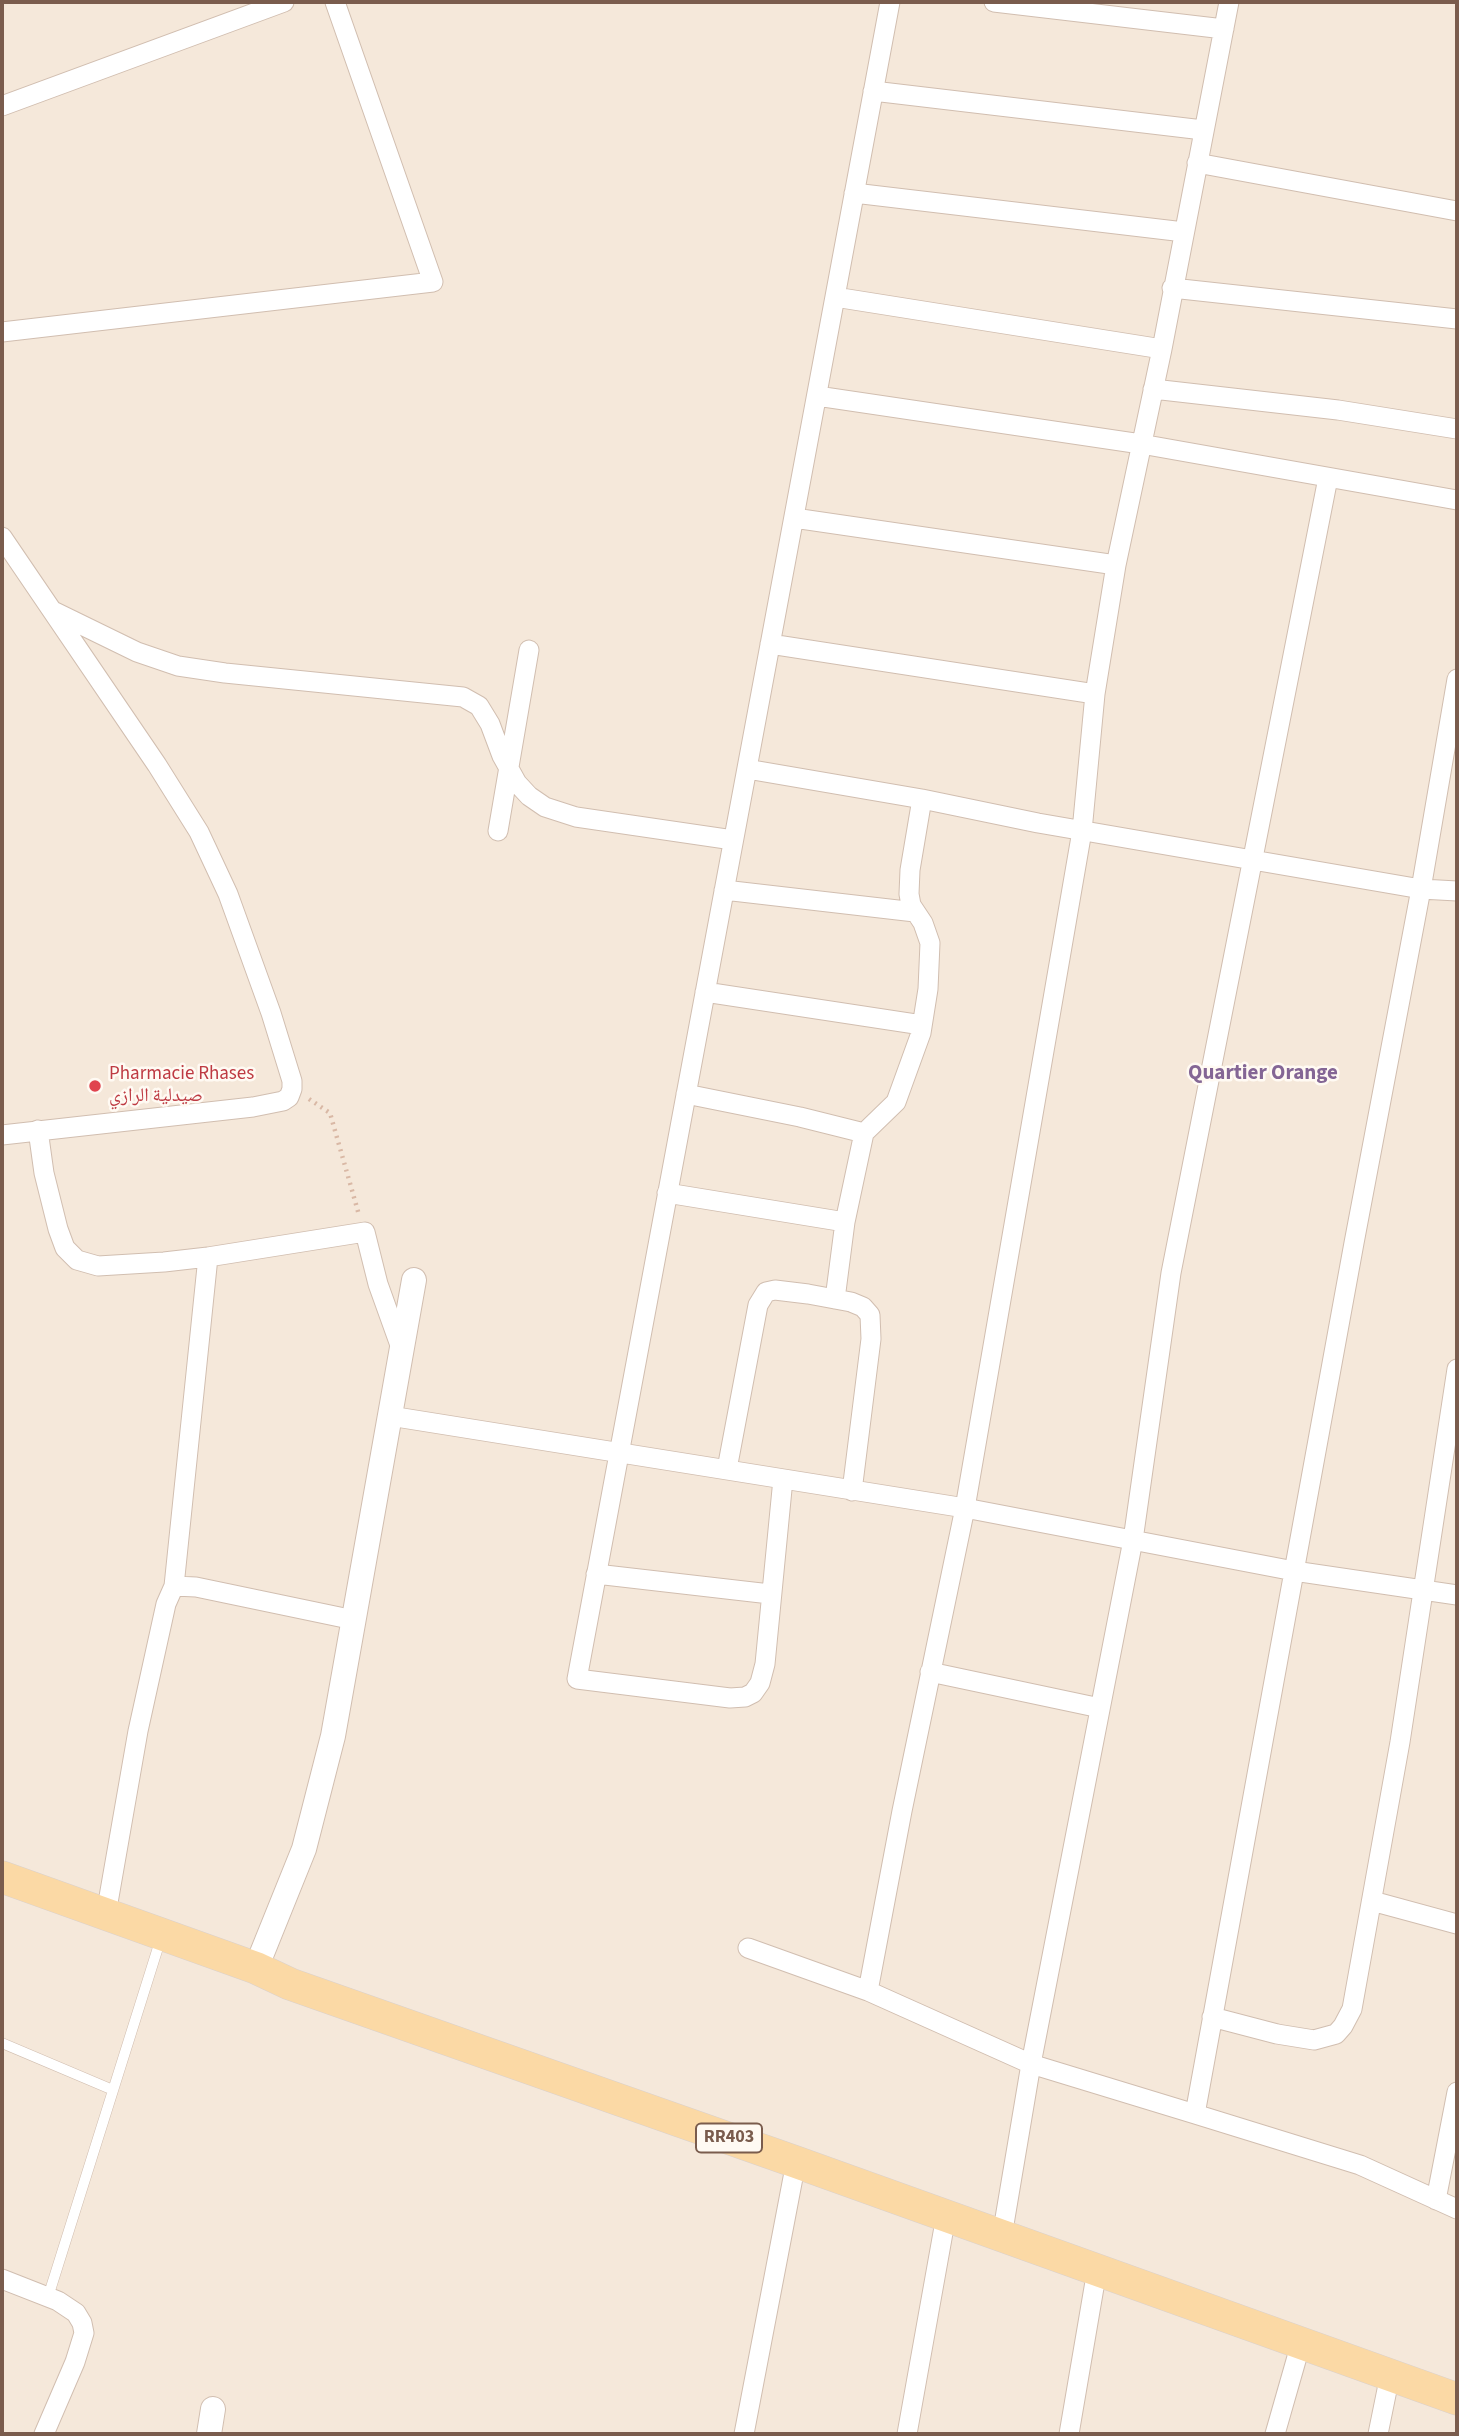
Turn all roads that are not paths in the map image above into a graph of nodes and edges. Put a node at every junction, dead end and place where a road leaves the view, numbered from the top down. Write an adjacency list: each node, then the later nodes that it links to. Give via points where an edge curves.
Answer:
1 (284, 2): 8 (street)
2 (335, 2): 17 (street, via 433,282)
3 (890, 2): 7 (street)
4 (994, 2): 6 (street)
5 (1228, 2): 6 (street)
6 (1224, 29): 9 (street)
7 (873, 91): 9 (street); 11 (street)
8 (2, 106)
9 (1203, 130): 10 (street)
10 (1197, 163): 12 (street); 13 (street)
11 (855, 193): 13 (street); 15 (street)
12 (1457, 211)
13 (1184, 232): 14 (street)
14 (1172, 288): 16 (street); 18 (street)
15 (835, 297): 18 (street); 20 (street)
16 (1457, 319)
17 (2, 332)
18 (1161, 349): 19 (street)
19 (1153, 389): 21 (street); 22 (street)
20 (817, 396): 22 (street); 25 (street)
21 (1457, 429)
22 (1141, 444): 23 (street); 27 (street)
23 (1328, 478): 24 (street); 40 (street)
24 (1457, 500)
25 (794, 518): 27 (street); 29 (street)
26 (2, 537): 28 (street)
27 (1116, 565): 32 (street)
28 (52, 611): 34 (street, via 137,652 178,666 463,698 480,706); 48 (street, via 199,832 228,894 271,1013 292,1089 283,1101 253,1107)
29 (770, 643): 32 (street); 35 (street)
30 (529, 650): 34 (street)
31 (1457, 679): 33 (street)
32 (1096, 694): 38 (street)
33 (1453, 732): 41 (street)
34 (508, 767): 37 (street); 39 (street, via 528,796 545,807 576,817)
35 (747, 769): 36 (street); 39 (street)
36 (922, 799): 38 (street); 44 (street, via 910,870 909,894)
37 (498, 831)
38 (1083, 831): 40 (street); 63 (street)
39 (733, 840): 42 (street)
40 (1254, 859): 41 (street); 64 (street, via 1171,1273)
41 (1421, 889): 43 (street); 65 (street)
42 (724, 890): 44 (street); 45 (street)
43 (1457, 891)
44 (915, 912): 46 (street, via 930,943)
45 (705, 992): 46 (street); 47 (street)
46 (922, 1025): 49 (street, via 896,1102)
47 (686, 1094): 49 (street); 51 (street)
48 (38, 1130): 50 (street); 53 (street, via 58,1229 65,1248 77,1260 98,1266)
49 (864, 1133): 52 (street)
50 (2, 1135)
51 (667, 1193): 52 (street); 59 (street)
52 (845, 1222): 55 (street)
53 (208, 1257): 56 (street, via 365,1232); 67 (street)
54 (414, 1280): 56 (street)
55 (835, 1299): 60 (street, via 775,1290 762,1297); 62 (street, via 863,1307 870,1315)
56 (401, 1348): 58 (street)
57 (1457, 1369): 68 (street)
58 (390, 1416): 59 (street); 71 (street)
59 (619, 1452): 60 (street); 66 (street)
60 (727, 1469): 61 (street)
61 (783, 1479): 62 (street); 69 (street)
62 (852, 1491): 63 (street)
63 (964, 1508): 64 (street); 72 (street)
64 (1133, 1540): 65 (street); 73 (street)
65 (1294, 1571): 68 (street); 82 (street)
66 (596, 1574): 69 (street); 69 (street, via 577,1679 730,1698 745,1697 760,1683)
67 (174, 1586): 71 (street); 76 (street, via 138,1731)
68 (1424, 1590): 70 (street); 75 (street)
69 (770, 1594)
70 (1457, 1595)
71 (354, 1620): 80 (street, via 333,1736 304,1849)
72 (930, 1672): 73 (street); 81 (street)
73 (1100, 1708): 84 (street)
74 (2, 1877): 76 (main road, RR403)
75 (1372, 1901): 77 (street); 82 (street, via 1352,2009 1336,2034 1314,2040)
76 (106, 1914): 78 (main road, RR403)
77 (1457, 1924)
78 (163, 1934): 80 (main road, RR403); 85 (lane)
79 (748, 1948): 81 (street)
80 (256, 1968): 88 (main road, RR403, via 290,1984)
81 (868, 1991): 84 (street)
82 (1212, 2017): 87 (street)
83 (2, 2043): 85 (lane)
84 (1031, 2064): 87 (street); 92 (street)
85 (113, 2090): 95 (lane)
86 (1457, 2092): 89 (street)
87 (1195, 2114): 89 (street, via 1360,2165)
88 (796, 2162): 91 (main road, RR403); 102 (street)
89 (1436, 2200): 90 (street)
90 (1457, 2209)
91 (946, 2216): 92 (main road, RR403); 103 (street)
92 (1002, 2236): 93 (main road, RR403)
93 (1097, 2270): 96 (main road, RR403); 104 (street)
94 (2, 2278): 95 (street)
95 (48, 2297): 100 (street, via 76,2313 83,2333)
96 (1301, 2343): 97 (main road, RR403); 105 (street)
97 (1390, 2375): 98 (main road, RR403); 106 (street)
98 (1457, 2399)
99 (213, 2409): 101 (street)
100 (44, 2434)
101 (209, 2434)
102 (744, 2434)
103 (907, 2434)
104 (1069, 2434)
105 (1276, 2434)
106 (1378, 2434)

